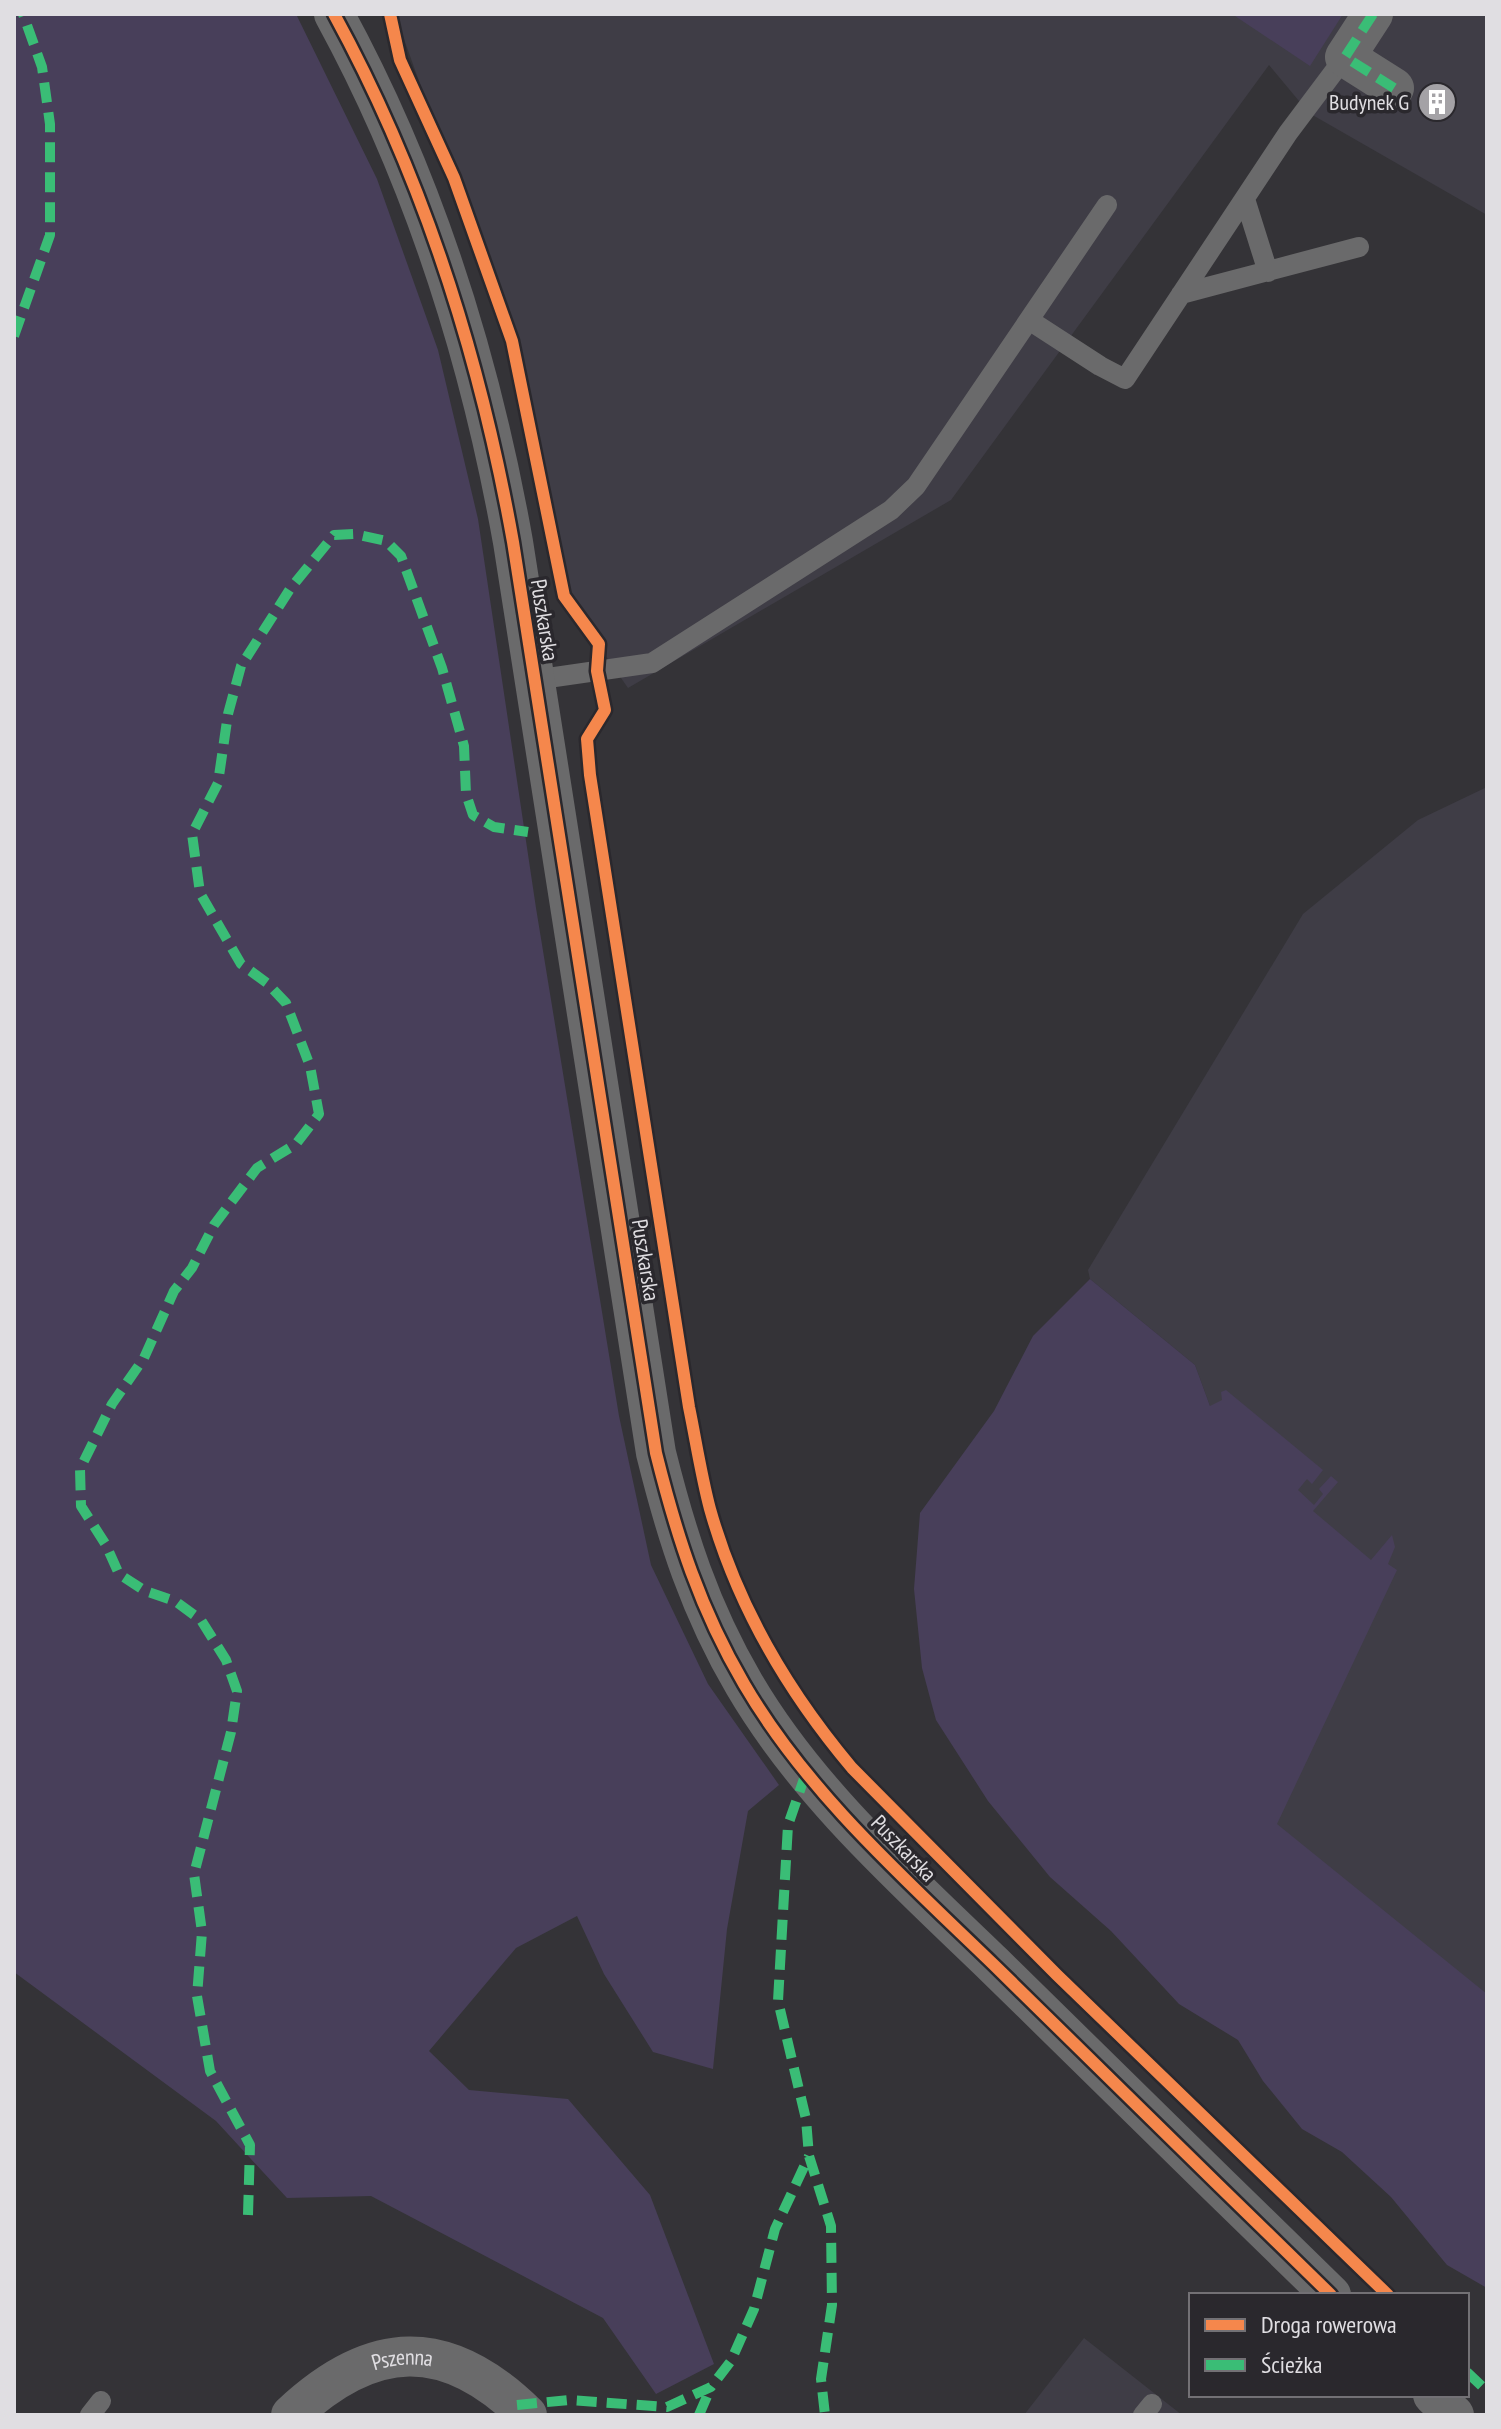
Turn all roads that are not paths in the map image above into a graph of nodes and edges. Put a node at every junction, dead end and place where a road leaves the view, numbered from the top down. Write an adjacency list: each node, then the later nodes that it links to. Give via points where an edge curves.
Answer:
1 (334, 14): 11 (street, Puszkarska, via 425,209 468,339 499,465)
2 (1373, 14): 3 (street)
3 (1345, 57): 4 (street); 5 (lane)
4 (1394, 88)
5 (1245, 199): 8 (lane); 9 (lane)
6 (1107, 205): 10 (lane)
7 (1359, 247): 8 (lane)
8 (1268, 272): 9 (lane)
9 (1181, 294): 10 (lane, via 1125,379)
10 (1029, 320): 11 (lane, via 916,486 891,510 652,663)
11 (534, 680): 12 (street, Puszkarska, via 656,1453 676,1532 706,1610 744,1684 815,1783 926,1899)
12 (1329, 2293)
13 (1435, 2397): 16 (street)
14 (522, 2410): 15 (street, Pszenna, via 464,2368 410,2356 359,2366)
15 (291, 2415)
16 (1454, 2415)

